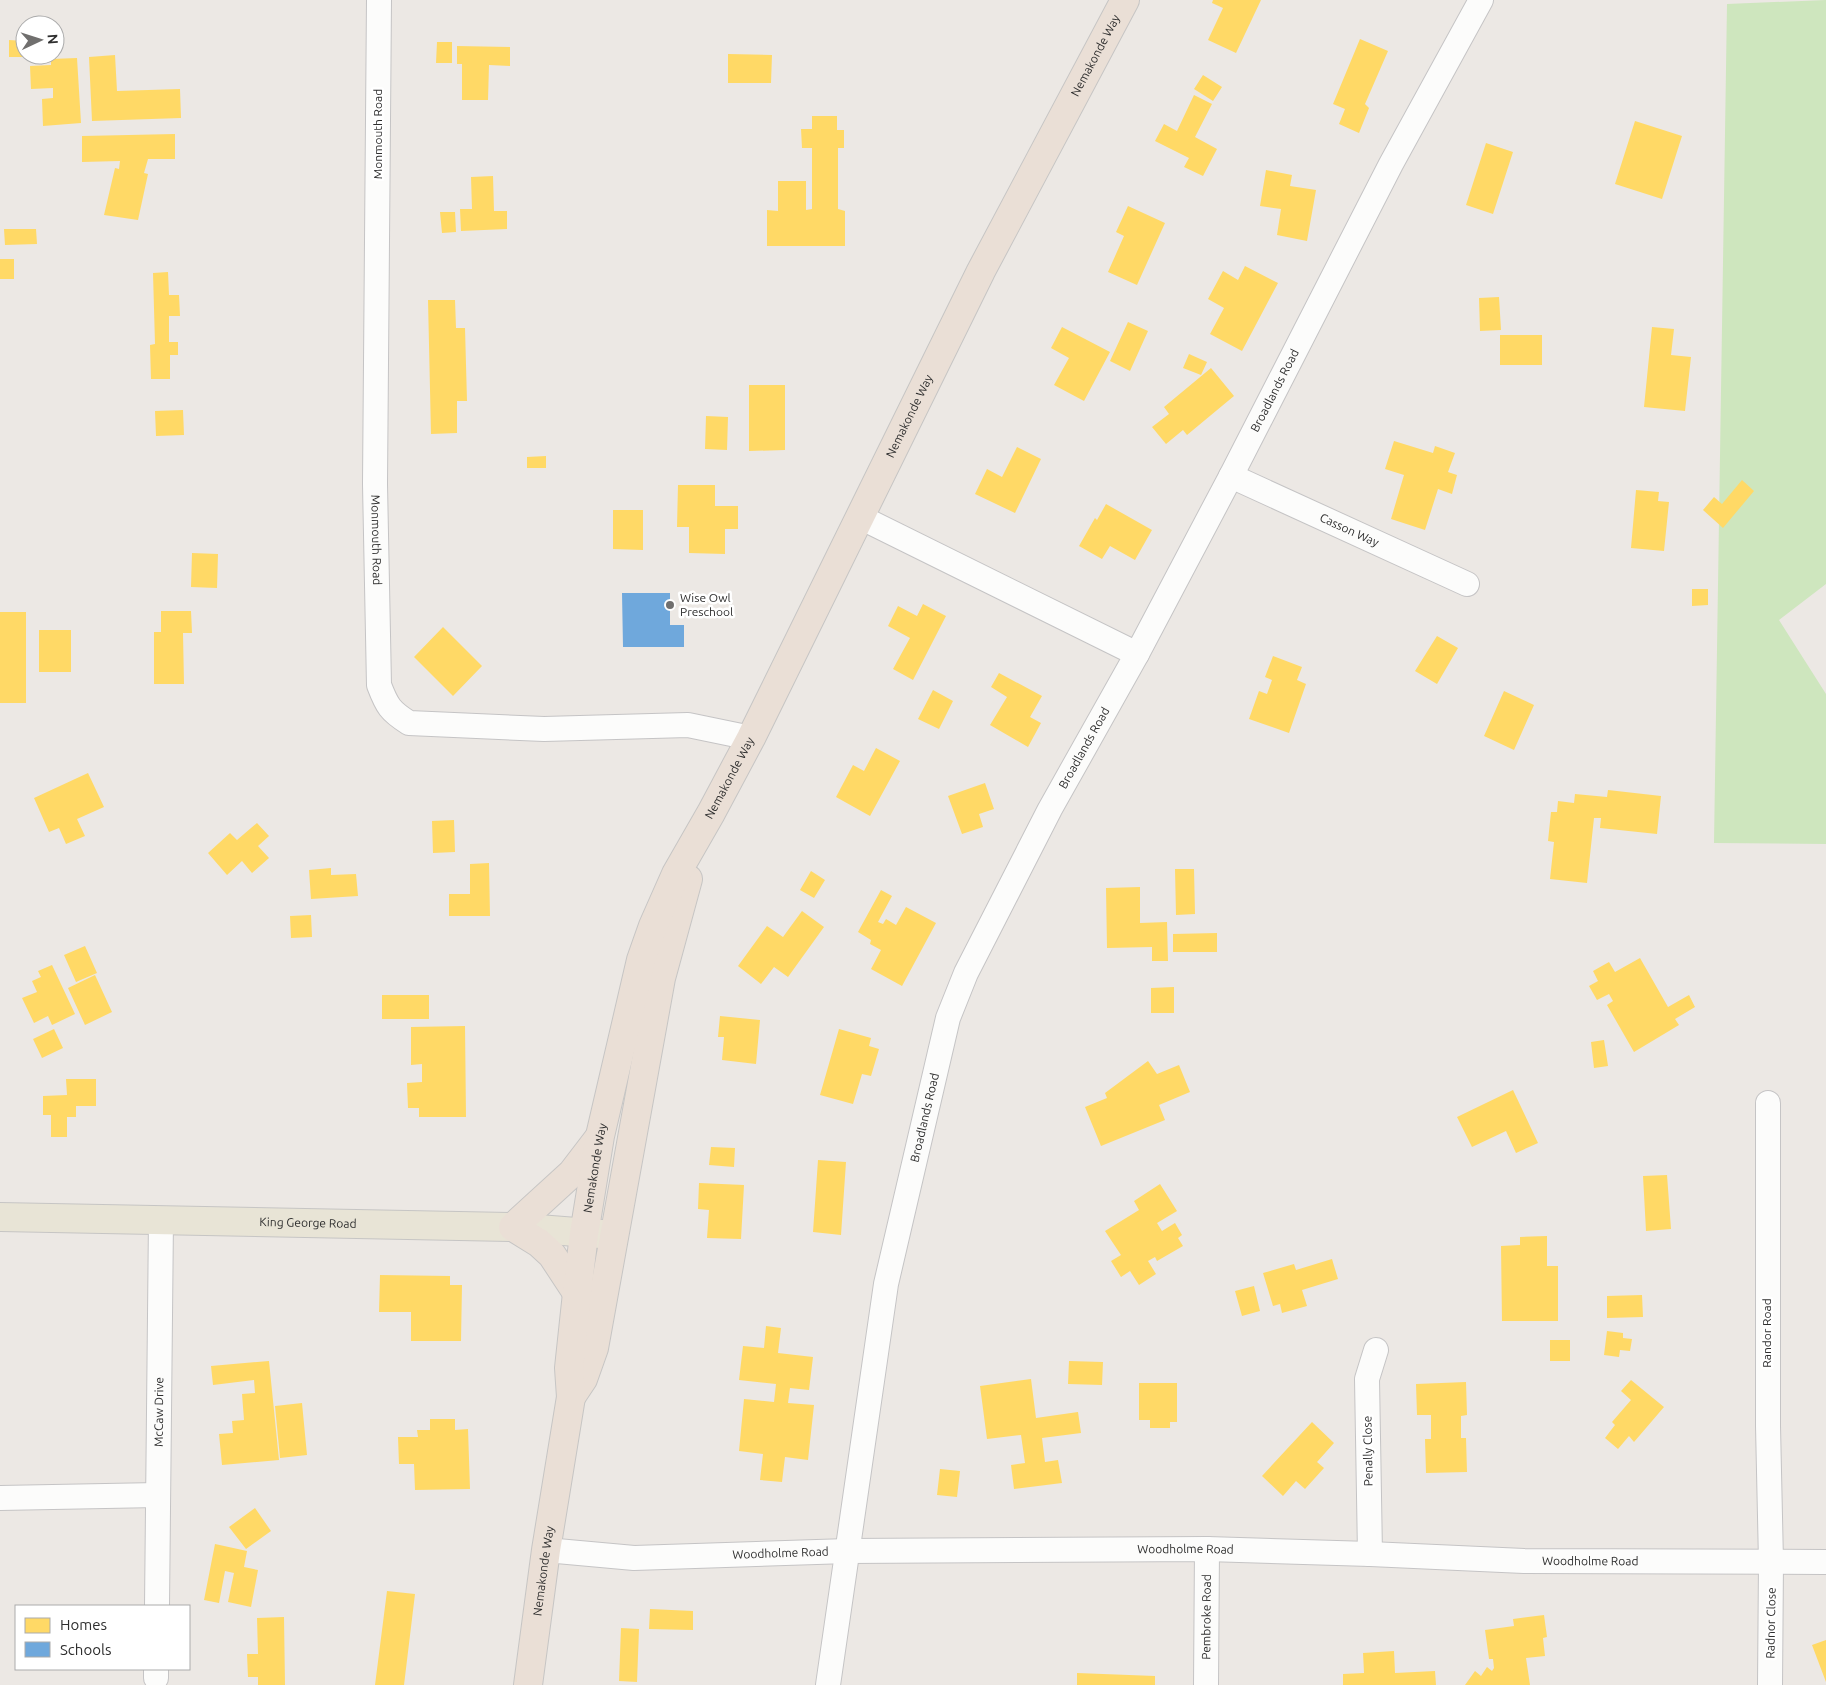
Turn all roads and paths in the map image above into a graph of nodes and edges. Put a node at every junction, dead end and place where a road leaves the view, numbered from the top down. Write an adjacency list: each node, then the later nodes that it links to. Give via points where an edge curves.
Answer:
1 (379, 0): 8 (street, Monmouth Road, via 375,484 379,685 384,700 391,711 409,723 544,729 688,725)
2 (1125, 0): 5 (highway, Nemakonde Way, via 989,255)
3 (1481, 0): 4 (street, Broadlands Road, via 1391,164)
4 (1231, 476): 6 (street, Casson Way); 7 (street, Broadlands Road)
5 (860, 517): 7 (street); 8 (highway, Nemakonde Way)
6 (1467, 584)
7 (1136, 654): 24 (street, Broadlands Road, via 966,972 948,1018 886,1284)
8 (751, 738): 9 (highway, Nemakonde Way)
9 (699, 835): 11 (highway, Nemakonde Way, via 669,888 641,960); 16 (highway, Nemakonde Way, via 661,978)
10 (1768, 1103): 26 (street, Randor Road)
11 (600, 1136): 14 (highway, via 572,1173); 15 (highway, Nemakonde Way)
12 (0, 1217): 13 (main road, King George Road)
13 (161, 1219): 14 (main road, King George Road); 20 (street, McCaw Drive)
14 (513, 1228): 15 (main road, King George Road); 17 (highway, via 540,1243 552,1255)
15 (584, 1234): 16 (main road, King George Road); 17 (highway, Nemakonde Way)
16 (614, 1235): 19 (highway, Nemakonde Way, via 594,1348 583,1379)
17 (577, 1293): 19 (highway, Nemakonde Way, via 569,1368)
18 (1376, 1350): 25 (street, Penally Close, via 1367,1378)
19 (571, 1398): 23 (highway, Nemakonde Way)
20 (158, 1495): 21 (street); 28 (street, McCaw Drive)
21 (0, 1498)
22 (1207, 1549): 24 (street, Woodholme Road); 25 (street, Woodholme Road); 31 (street, Pembroke Road)
23 (546, 1550): 24 (street, Woodholme Road, via 634,1558); 29 (highway, Nemakonde Way)
24 (848, 1551): 30 (street, Broadlands Road)
25 (1370, 1554): 26 (street, Woodholme Road, via 1524,1561)
26 (1771, 1562): 27 (street, Woodholme Road); 32 (street, Radnor Close)
27 (1826, 1562)
28 (157, 1605)
29 (528, 1685)
30 (828, 1685)
31 (1206, 1685)
32 (1770, 1685)

